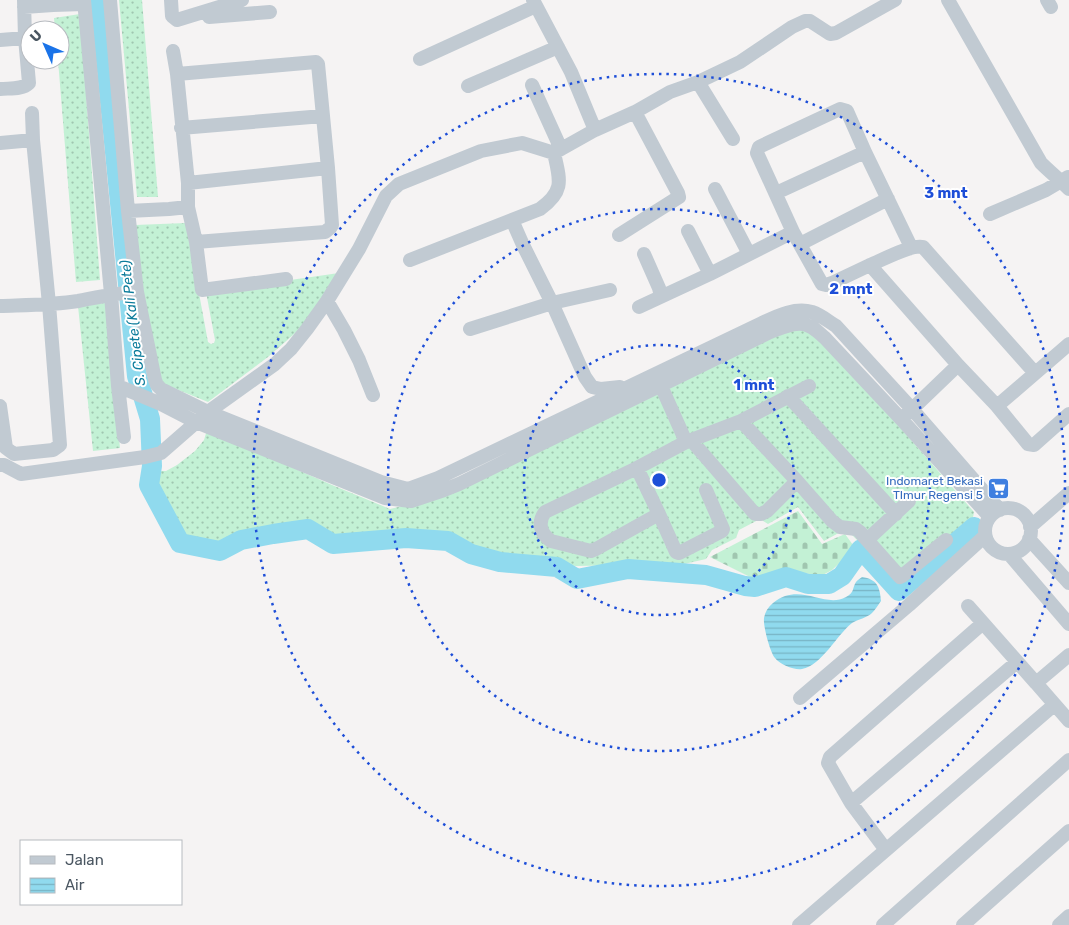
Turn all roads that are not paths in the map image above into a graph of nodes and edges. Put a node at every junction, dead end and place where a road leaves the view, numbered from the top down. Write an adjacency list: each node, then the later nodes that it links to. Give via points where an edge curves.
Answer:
1 (110, 0): 40 (street)
2 (171, 0): 10 (street, via 172,16 177,20)
3 (242, 0): 10 (street)
4 (895, 0): 19 (street, via 836,33 830,34 805,21 740,62)
5 (948, 0): 34 (street, via 1041,162 1051,173)
6 (84, 2): 8 (street); 57 (street)
7 (535, 3): 14 (street); 16 (street)
8 (24, 4): 11 (street)
9 (270, 12): 10 (street)
10 (184, 18)
11 (24, 20)
12 (20, 38): 13 (street)
13 (0, 40)
14 (558, 47): 21 (street); 27 (street)
15 (173, 51): 18 (street)
16 (420, 59)
17 (29, 70): 22 (street, via 30,82 27,86)
18 (177, 74): 25 (street, via 316,62); 26 (street)
19 (698, 82): 23 (street, via 670,92); 28 (street)
20 (532, 85): 31 (street)
21 (468, 86)
22 (0, 89)
23 (635, 112): 27 (street); 45 (street, via 679,197)
24 (32, 113): 29 (street)
25 (323, 116): 26 (street); 33 (street)
26 (182, 128): 35 (street)
27 (595, 130): 31 (street)
28 (733, 139)
29 (33, 140): 30 (street); 61 (street)
30 (0, 143)
31 (558, 151): 42 (street, via 557,194 540,209); 59 (street, via 522,144 481,151 399,184 386,196 359,249)
32 (865, 152): 37 (street); 37 (street, via 848,113 840,109 759,147 757,153); 38 (street)
33 (328, 168): 35 (street); 46 (street, via 332,225 325,232)
34 (1067, 182): 41 (street)
35 (188, 183): 39 (street)
36 (715, 190): 50 (street)
37 (776, 193): 44 (street)
38 (888, 199): 47 (street); 48 (street)
39 (188, 207): 40 (street); 46 (street)
40 (128, 212): 56 (street)
41 (990, 214)
42 (512, 220): 51 (street); 60 (street)
43 (688, 231): 53 (street)
44 (793, 232): 47 (street); 50 (street)
45 (619, 234)
46 (196, 242): 54 (street, via 202,290)
47 (800, 244): 52 (street, via 822,284)
48 (911, 247): 52 (street); 67 (street, via 923,247)
49 (644, 254): 58 (street)
50 (749, 254): 53 (street)
51 (410, 260)
52 (870, 265): 66 (street)
53 (710, 274): 58 (street)
54 (286, 279)
55 (610, 290): 60 (street)
56 (134, 292): 57 (street); 77 (street, via 157,385)
57 (114, 294): 61 (street); 69 (street)
58 (661, 296): 63 (street)
59 (326, 301): 72 (street, via 344,330); 77 (street, via 291,349)
60 (552, 303): 64 (street); 70 (street, via 592,387)
61 (49, 304): 62 (street); 83 (street, via 60,445 54,450 14,454 6,448)
62 (0, 306)
63 (639, 307)
64 (470, 328)
65 (1069, 344): 67 (street)
66 (958, 365): 75 (street); 76 (street)
67 (1035, 373): 75 (street)
68 (658, 380): 70 (street); 76 (street, via 782,314 810,312 836,326); 80 (street, via 770,332 803,324 825,338); 85 (street); 89 (street)
69 (118, 386): 82 (street); 84 (street)
70 (628, 386): 89 (street)
71 (809, 386): 73 (street)
72 (373, 395)
73 (788, 396): 81 (street); 94 (street)
74 (0, 406): 78 (street)
75 (997, 406): 79 (street, via 1031,445)
76 (912, 409): 80 (street); 95 (street)
77 (208, 412): 82 (street); 89 (street, via 381,482 408,489)
78 (0, 414): 83 (street)
79 (1069, 414)
80 (902, 420): 95 (street)
81 (741, 421): 85 (street); 88 (street)
82 (196, 422): 86 (street, via 161,453 145,457 21,474); 89 (street, via 385,498 411,501)
83 (1, 431)
84 (124, 437)
85 (688, 441): 87 (street); 88 (street, via 756,514 767,511)
86 (0, 465)
87 (637, 468): 93 (street); 93 (street, via 545,512 540,522 541,530 548,540 591,551)
88 (797, 481): 98 (street, via 840,528 856,529)
89 (441, 484)
90 (706, 490): 93 (street, via 723,528 706,540 676,552)
91 (1069, 494): 96 (street)
92 (909, 501): 94 (street)
93 (659, 514)
94 (896, 514): 98 (street)
95 (995, 514): 96 (street, via 1013,509 1019,511 1024,515); 97 (street, via 985,529)
96 (1029, 533): 100 (street, via 1021,550); 101 (street)
97 (985, 536): 100 (street, via 996,551); 108 (street)
98 (867, 540): 99 (street, via 900,577)
99 (946, 540)
100 (1009, 554): 104 (street)
101 (1069, 583)
102 (968, 606): 103 (street)
103 (983, 623): 106 (street); 112 (street, via 830,757 828,763)
104 (1069, 624)
105 (1069, 655): 107 (street)
106 (1017, 662): 107 (street); 112 (street)
107 (1036, 683): 109 (street)
108 (800, 698)
109 (1054, 705): 110 (street); 114 (street)
110 (1069, 721)
111 (1069, 760): 117 (street)
112 (851, 803): 114 (street)
113 (1069, 830): 118 (street)
114 (886, 850): 116 (street)
115 (1069, 916): 119 (street)
116 (799, 925)
117 (883, 925)
118 (963, 925)
119 (1059, 925)

